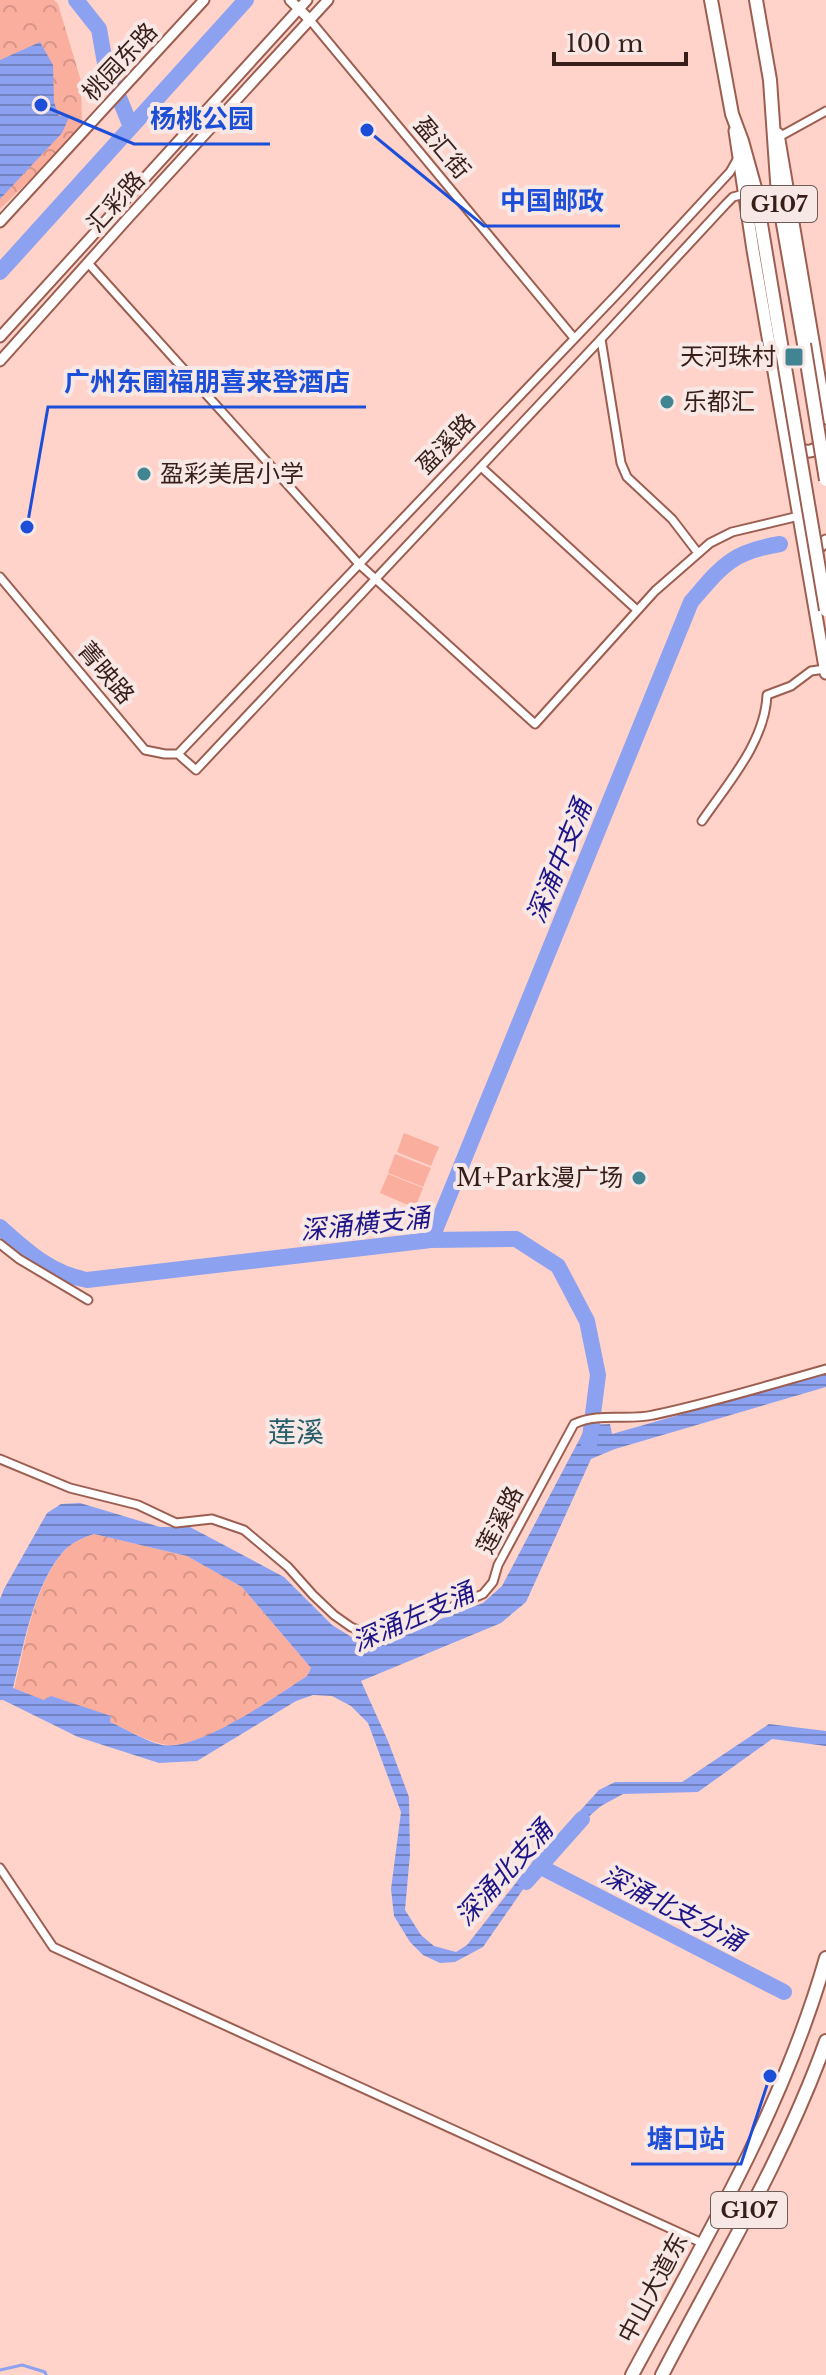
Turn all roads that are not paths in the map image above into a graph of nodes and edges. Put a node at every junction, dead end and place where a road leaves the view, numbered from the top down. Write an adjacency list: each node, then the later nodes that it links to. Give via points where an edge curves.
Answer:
1 (204, 0): 21 (street, 桃园东路)
2 (290, 0): 7 (street)
3 (307, 0): 7 (street, 汇彩路)
4 (328, 0): 8 (street, 汇彩路)
5 (711, 0): 11 (highway, G107)
6 (756, 0): 9 (highway, G107)
7 (299, 9): 8 (street); 14 (street, 汇彩路)
8 (310, 20): 16 (street, 汇彩路); 24 (street, 盈汇街)
9 (772, 96): 12 (main road); 31 (highway, G107, bridge, via 778,195)
10 (826, 111): 12 (street)
11 (732, 114): 13 (main road); 41 (highway, G107, bridge, via 755,188)
12 (779, 137): 27 (main road)
13 (739, 157): 15 (street, 盈溪路); 17 (main road)
14 (147, 175): 16 (street); 18 (street, 汇彩路)
15 (718, 184): 19 (street); 24 (street, 盈溪路)
16 (158, 185): 20 (street, 汇彩路)
17 (744, 194): 19 (street, 盈溪路); 28 (main road)
18 (128, 195): 20 (street); 23 (street, 汇彩路)
19 (729, 201): 25 (street, 盈溪路)
20 (139, 206): 22 (street, 汇彩路)
21 (0, 222)
22 (88, 263): 26 (street, 汇彩路); 37 (street)
23 (0, 337)
24 (574, 338): 37 (street, 盈溪路)
25 (601, 339): 30 (street, 盈溪路); 34 (street, via 627,477 672,519)
26 (0, 361)
27 (826, 418)
28 (785, 435): 29 (main road, via 803,451 816,450); 32 (main road)
29 (826, 437)
30 (481, 467): 39 (street, 盈溪路); 40 (street)
31 (826, 480)
32 (799, 516): 34 (street, via 732,532); 35 (main road)
33 (826, 541): 35 (main road)
34 (698, 553): 40 (street)
35 (806, 557): 36 (main road); 42 (main road)
36 (826, 557)
37 (359, 564): 39 (street); 43 (street, 盈溪路)
38 (0, 577): 43 (street, 菁映路, via 145,750)
39 (375, 580): 40 (street, via 535,724); 44 (street, 盈溪路)
40 (637, 610)
41 (826, 610)
42 (826, 671): 45 (street, via 811,671 767,695 761,729)
43 (178, 754): 44 (street, 菁映路)
44 (196, 770)
45 (702, 821)
46 (0, 1244): 47 (street)
47 (88, 1300)
48 (826, 1369): 49 (street, 莲溪路, via 649,1416 574,1424 483,1594 382,1636 356,1630 334,1615 244,1530 212,1519 176,1523)
49 (0, 1459)
50 (0, 1868): 53 (street, via 53,1947)
51 (826, 1958): 53 (highway, 中山大道东 / G107, via 771,2107)
52 (826, 2041): 55 (highway, 中山大道东 / G107, via 778,2154)
53 (702, 2243): 54 (highway, 中山大道东 / G107)
54 (632, 2375)
55 (662, 2375)

